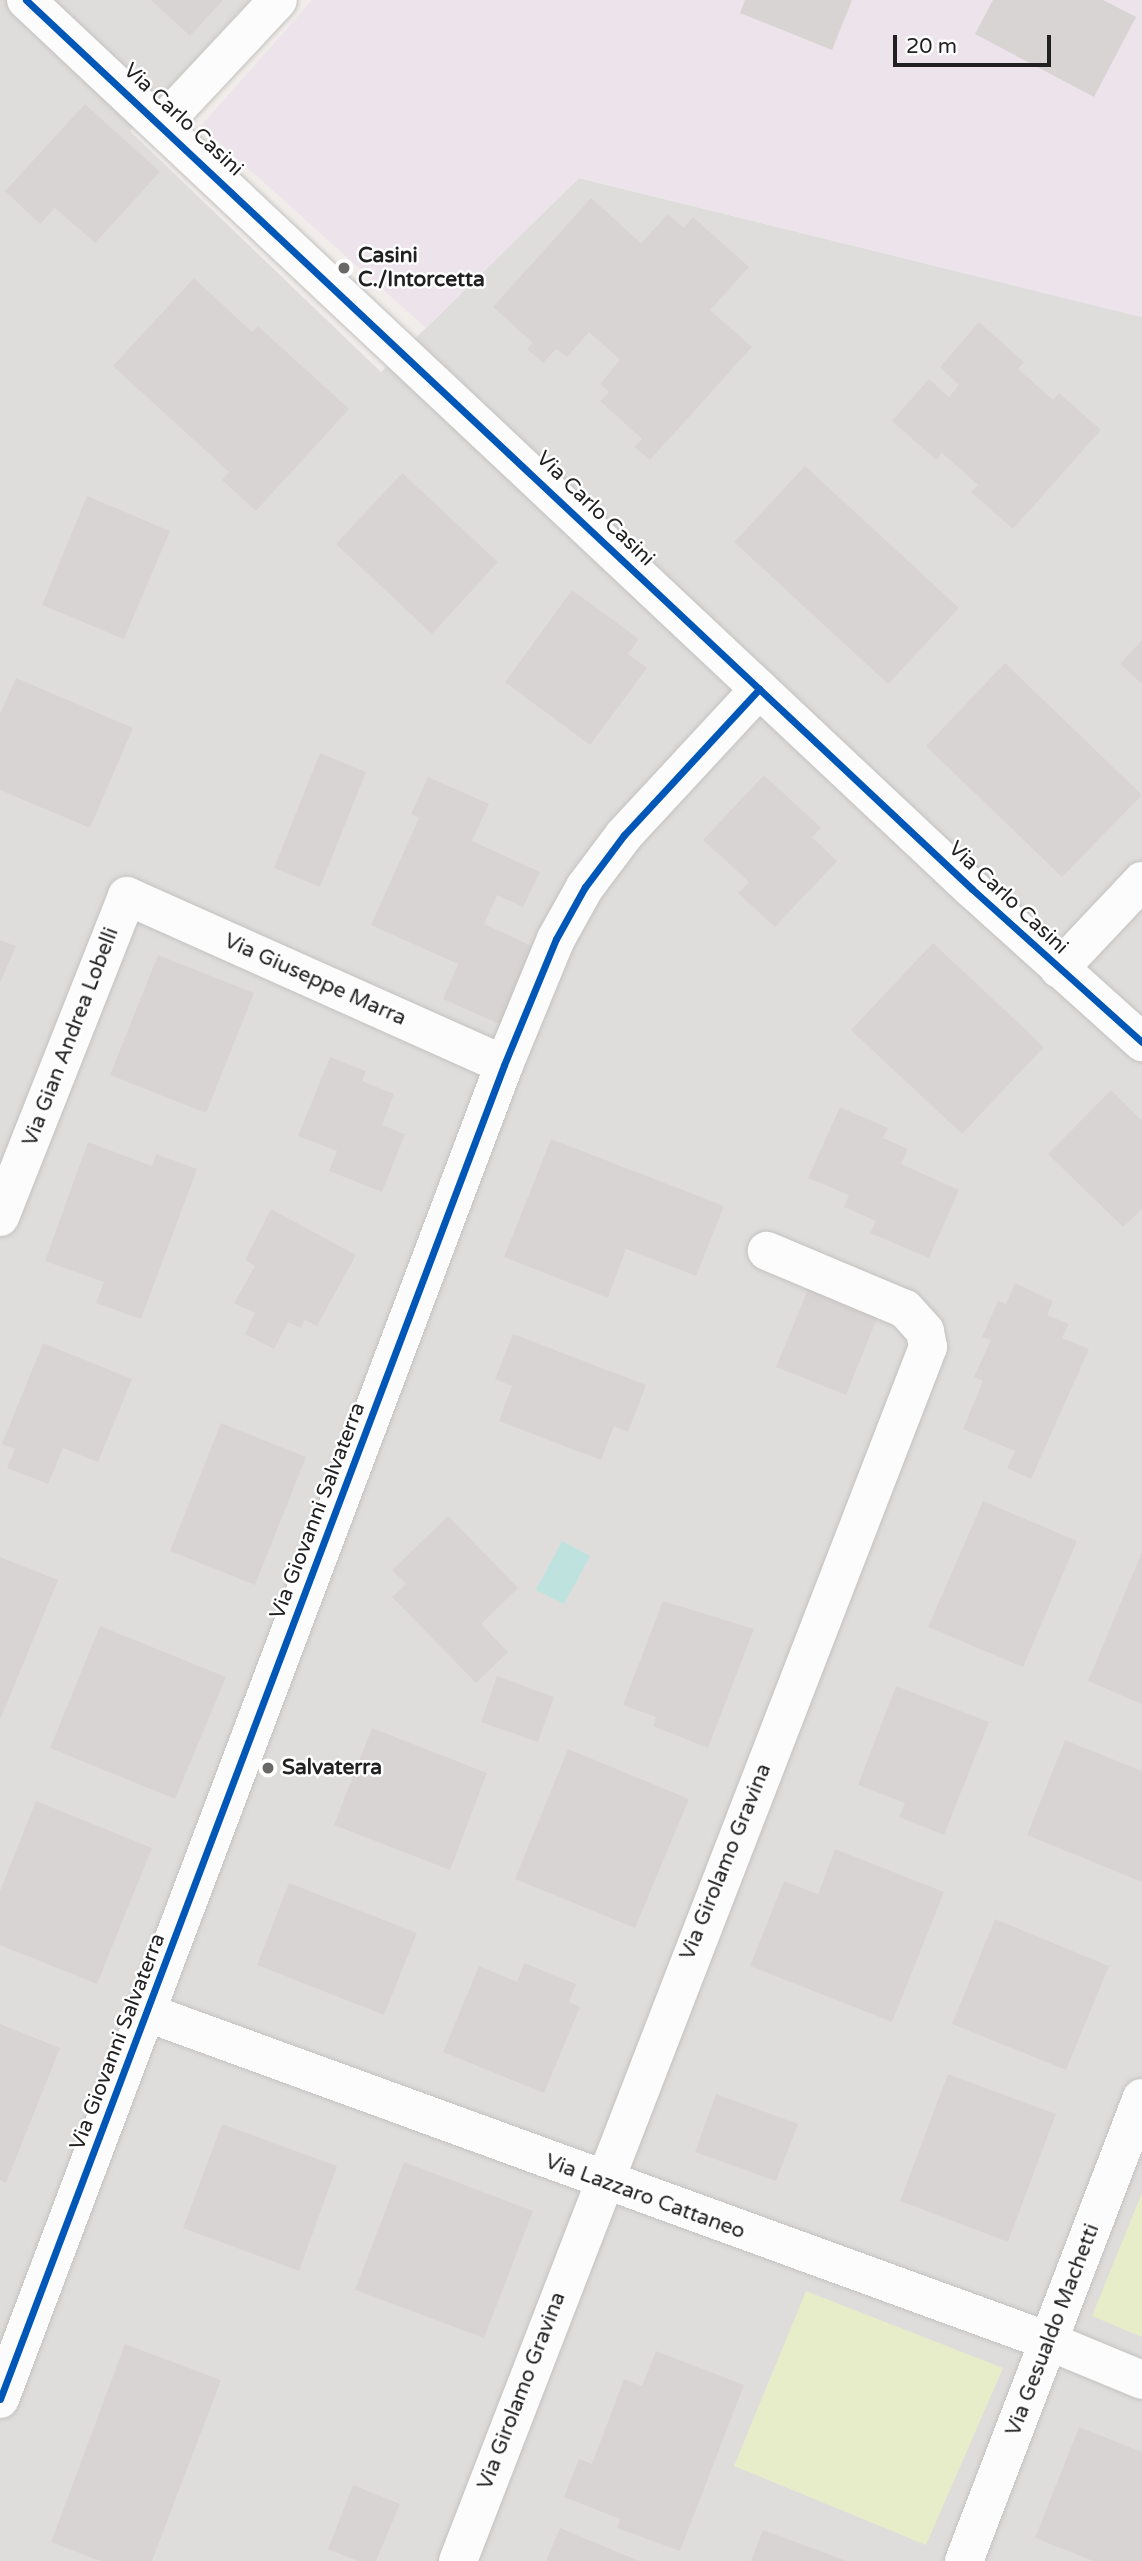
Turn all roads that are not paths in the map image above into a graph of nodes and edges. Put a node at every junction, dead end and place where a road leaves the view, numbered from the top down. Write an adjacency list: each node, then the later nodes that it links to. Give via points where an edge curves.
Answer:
1 (26, 0): 3 (street, Via Carlo Casini)
2 (278, 0): 3 (street)
3 (163, 123): 4 (street, Via Carlo Casini)
4 (759, 688): 7 (street, Via Carlo Casini); 9 (street, Via Giovanni Salvaterra, via 645,811 585,887 556,939)
5 (1142, 881): 7 (street)
6 (127, 895): 9 (street, Via Giuseppe Marra); 10 (street, Via Gian Andrea Lobelli)
7 (1059, 969): 8 (street, Via Carlo Casini)
8 (1142, 1042)
9 (504, 1065): 12 (street, Via Giovanni Salvaterra)
10 (0, 1217)
11 (767, 1251): 14 (street, Via Girolamo Gravina, via 905,1309 925,1331 928,1347)
12 (148, 2012): 14 (street, Via Lazzaro Cattaneo); 17 (street, Via Giovanni Salvaterra)
13 (1142, 2098): 15 (street, Via Gesualdo Machetti)
14 (600, 2182): 15 (street, Via Lazzaro Cattaneo); 18 (street, Via Girolamo Gravina)
15 (1048, 2341): 16 (street, Via Lazzaro Cattaneo); 19 (street, Via Gesualdo Machetti)
16 (1142, 2380)
17 (0, 2399)
18 (458, 2561)
19 (964, 2561)

